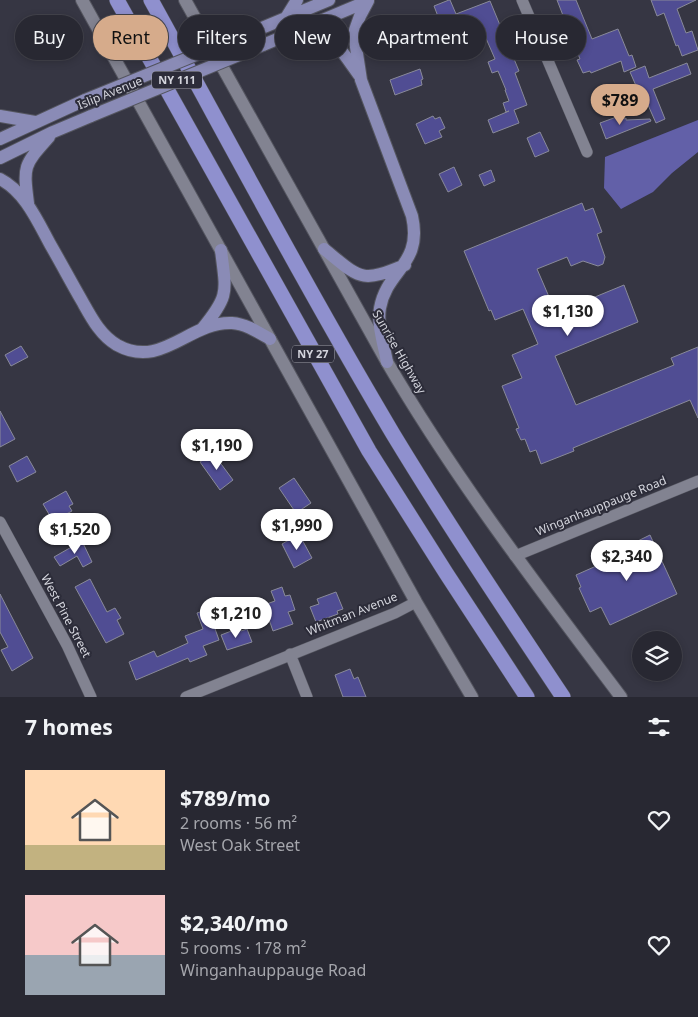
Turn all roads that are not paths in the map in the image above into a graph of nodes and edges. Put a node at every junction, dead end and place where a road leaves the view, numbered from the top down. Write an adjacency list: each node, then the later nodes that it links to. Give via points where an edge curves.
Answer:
1 (82, 0): 25 (main road)
2 (117, 0): 39 (highway, NY 27, via 364,442)
3 (151, 0): 40 (highway, NY 27, via 392,432)
4 (185, 0): 24 (main road, Sunrise Highway)
5 (297, 0): 9 (main road)
6 (329, 0): 10 (main road, Islip Avenue / NY 111)
7 (522, 0): 20 (street)
8 (369, 1): 11 (main road, Islip Avenue / NY 111); 15 (main road, via 355,30)
9 (288, 15)
10 (293, 15)
11 (336, 15)
12 (275, 23): 17 (main road, Islip Avenue / NY 111, bridge)
13 (275, 40): 18 (main road, Islip Avenue / NY 111, bridge)
14 (348, 60): 15 (main road)
15 (361, 80): 26 (main road, via 414,224 415,238)
16 (0, 116): 17 (main road)
17 (35, 122): 19 (main road, Islip Avenue / NY 111)
18 (53, 132): 21 (main road, Islip Avenue / NY 111); 23 (main road, via 26,168)
19 (0, 139)
20 (587, 152)
21 (0, 158)
22 (0, 179): 23 (main road)
23 (28, 203): 27 (main road, via 95,324 116,344 130,350 152,352)
24 (324, 249): 26 (main road, via 363,276 376,276); 29 (main road, Sunrise Highway)
25 (221, 250): 27 (main road, via 225,284 223,300); 28 (main road)
26 (405, 265): 29 (main road, via 385,293 380,308)
27 (202, 329): 28 (main road, via 232,323 246,326)
28 (270, 339): 33 (main road)
29 (387, 362): 32 (main road, Sunrise Highway, via 442,452)
30 (698, 481): 32 (street, Winganhauppauge Road)
31 (0, 522): 35 (street, West Pine Street, via 67,645)
32 (515, 556): 41 (main road, Sunrise Highway)
33 (416, 602): 34 (street, Whitman Avenue); 38 (main road)
34 (290, 654): 36 (street, Whitman Avenue); 37 (street)
35 (91, 697)
36 (186, 697)
37 (307, 697)
38 (472, 697)
39 (527, 697)
40 (563, 697)
41 (621, 697)

